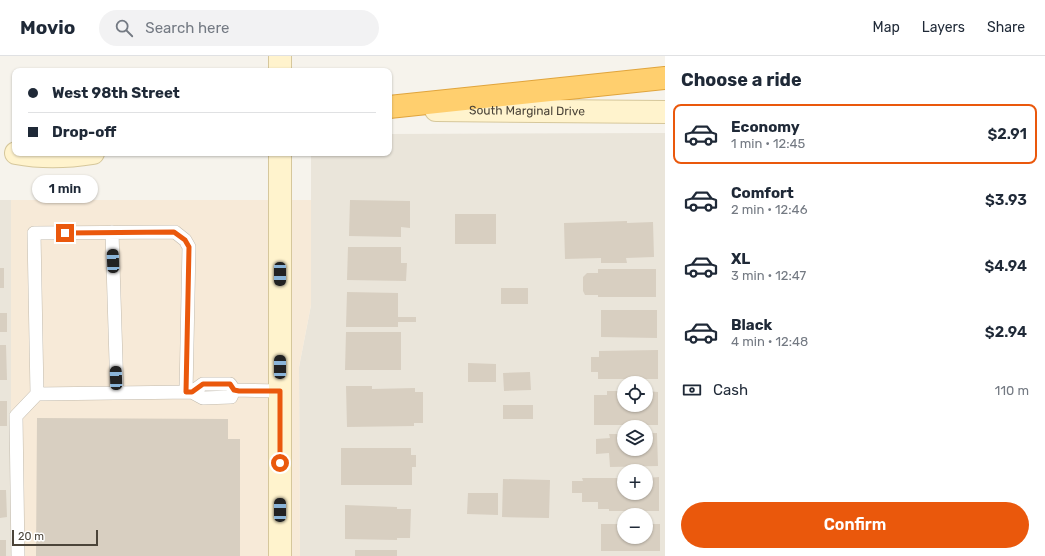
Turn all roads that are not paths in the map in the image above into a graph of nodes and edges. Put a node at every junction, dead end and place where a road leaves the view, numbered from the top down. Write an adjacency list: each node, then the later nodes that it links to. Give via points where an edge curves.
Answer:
1 (280, 56): 2 (street)
2 (280, 68)
3 (665, 78): 4 (highway)
4 (392, 108)
5 (392, 108): 6 (street, South Marginal Drive)
6 (665, 112)
7 (0, 149): 8 (street)
8 (12, 152)
9 (35, 156): 10 (street)
10 (64, 156)
11 (280, 156): 13 (street)
12 (112, 232): 14 (lane, via 174,232 185,240 189,247); 15 (lane); 16 (lane, via 34,233)
13 (280, 391): 14 (lane, via 234,390 231,397 203,398); 18 (street)
14 (189, 392): 15 (lane)
15 (117, 393): 16 (lane)
16 (37, 394): 17 (lane, via 16,416)
17 (18, 556)
18 (280, 556)

